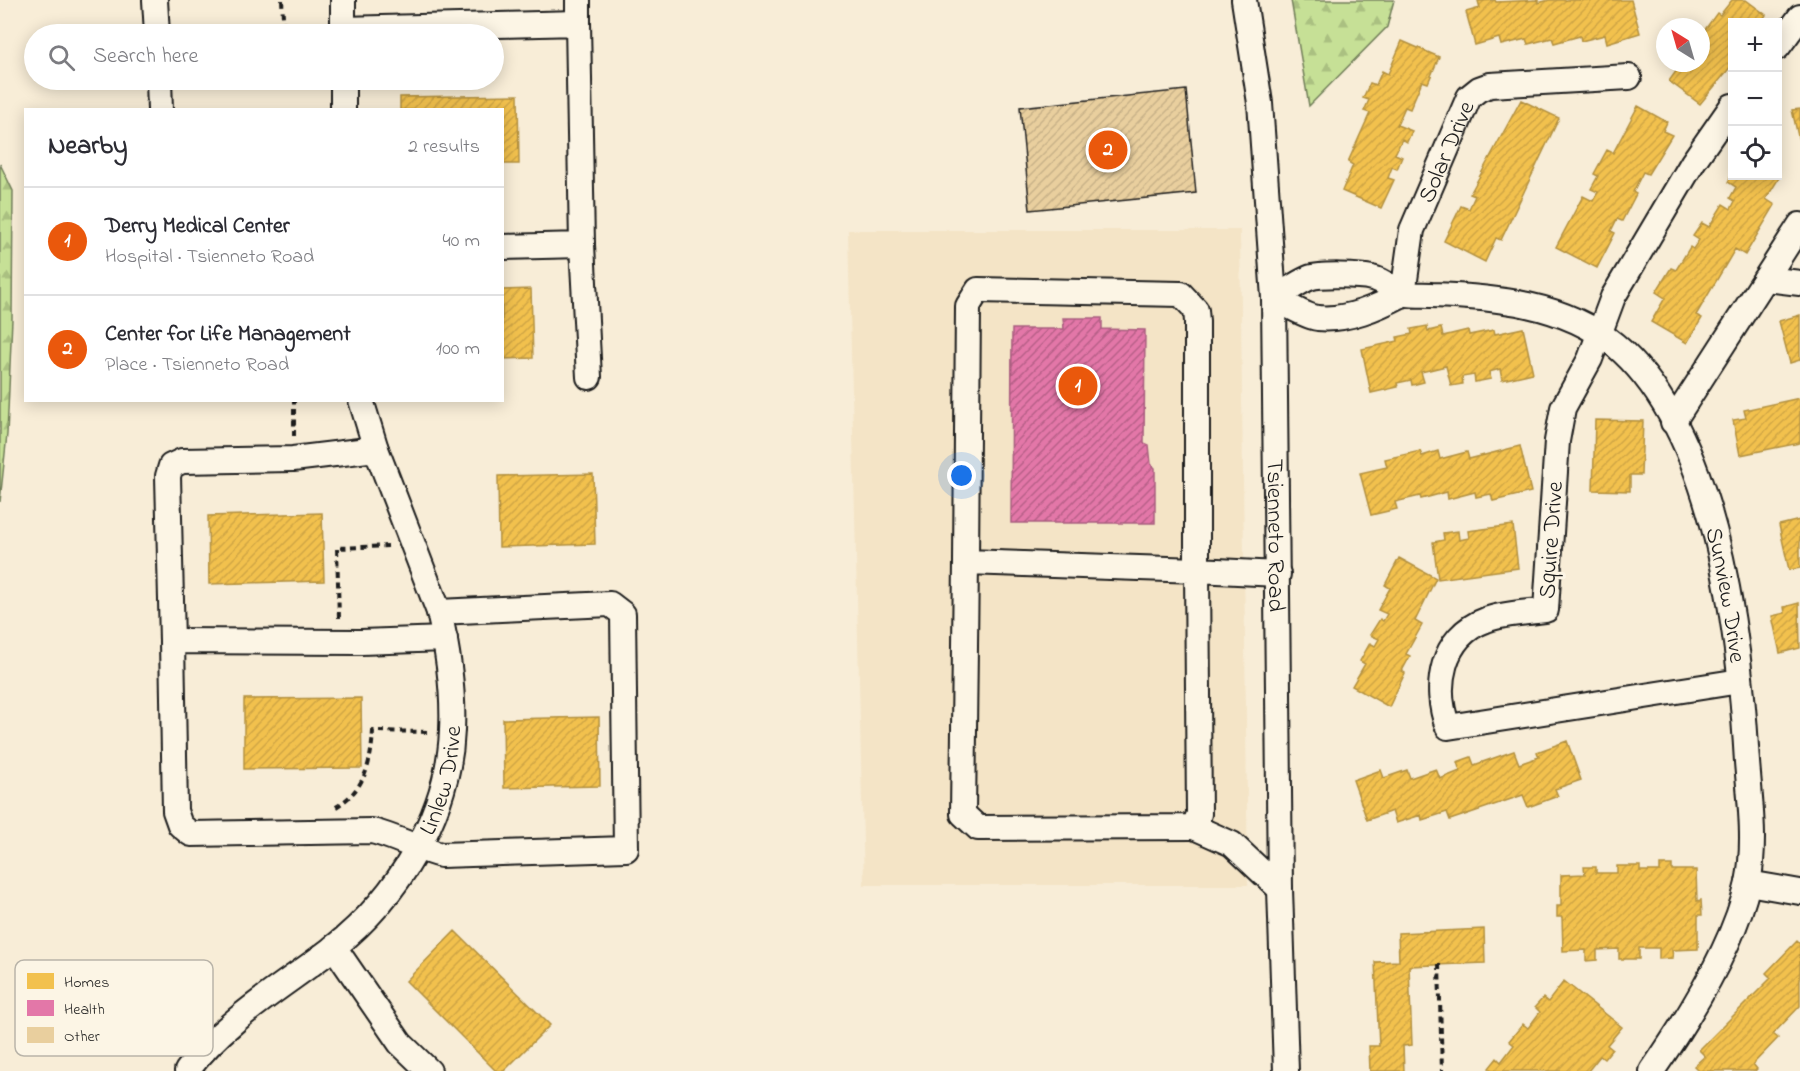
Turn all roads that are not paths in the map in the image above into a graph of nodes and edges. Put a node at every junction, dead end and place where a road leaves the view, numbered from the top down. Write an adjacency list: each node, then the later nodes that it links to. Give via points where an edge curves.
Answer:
1 (155, 0): 6 (street)
2 (343, 0): 7 (street)
3 (1244, 0): 22 (street, Tsienneto Road, via 1263,138)
4 (578, 12): 8 (street); 17 (street)
5 (1800, 17): 9 (street)
6 (156, 24)
7 (343, 24)
8 (437, 24)
9 (1782, 41)
10 (1629, 77): 21 (street, Solar Drive, via 1490,85 1469,97 1412,230)
11 (159, 90): 13 (street)
12 (343, 90): 14 (street)
13 (160, 108)
14 (343, 108)
15 (1728, 112): 23 (street, Squire Drive, via 1693,162 1619,287)
16 (1800, 225): 19 (street)
17 (582, 245): 18 (street); 24 (street)
18 (504, 247)
19 (1765, 279): 20 (street); 26 (street)
20 (1800, 283)
21 (1403, 294): 22 (street, Sunview Drive, via 1383,305 1345,316 1316,318); 22 (street, Sunview Drive, via 1370,277 1312,276); 23 (street, Sunview Drive, via 1513,301 1547,309)
22 (1274, 298): 30 (street, Tsienneto Road)
23 (1599, 333): 26 (street, Sunview Drive, via 1643,375); 34 (street, Squire Drive, via 1558,426 1546,610 1484,620 1456,643 1439,686 1448,727)
24 (589, 377)
25 (362, 402): 27 (street, Linlew Drive)
26 (1673, 422): 34 (street, Sunview Drive, via 1693,464 1719,549)
27 (376, 449): 31 (street, Linlew Drive); 33 (street, via 293,459 182,461 171,466 168,476)
28 (966, 562): 29 (street); 29 (street, via 968,306 978,290 1181,294 1196,310 1197,322); 35 (street, via 963,814 978,828)
29 (1197, 570): 30 (street); 35 (street, via 1199,814)
30 (1278, 574): 38 (street, Tsienneto Road)
31 (439, 612): 32 (street, Linlew Drive); 36 (street, via 610,604 623,614 626,849 441,855)
32 (445, 639): 33 (street); 36 (street, Linlew Drive, via 452,732 439,798)
33 (172, 641): 36 (street, via 175,811 180,825 191,834 372,831)
34 (1740, 681): 37 (street, Sunview Drive, via 1751,819)
35 (1194, 828): 38 (street, via 1232,844)
36 (417, 849): 40 (street, Linlew Drive, via 381,903)
37 (1748, 883): 39 (street); 46 (street, Sunview Drive, via 1706,982)
38 (1280, 889): 45 (street, Tsienneto Road)
39 (1800, 892)
40 (334, 947): 41 (street, Linlew Drive); 44 (street, via 400,1043)
41 (213, 1044)
42 (202, 1056): 43 (street, Linlew Drive)
43 (187, 1071)
44 (429, 1071)
45 (1286, 1071)
46 (1652, 1071)

